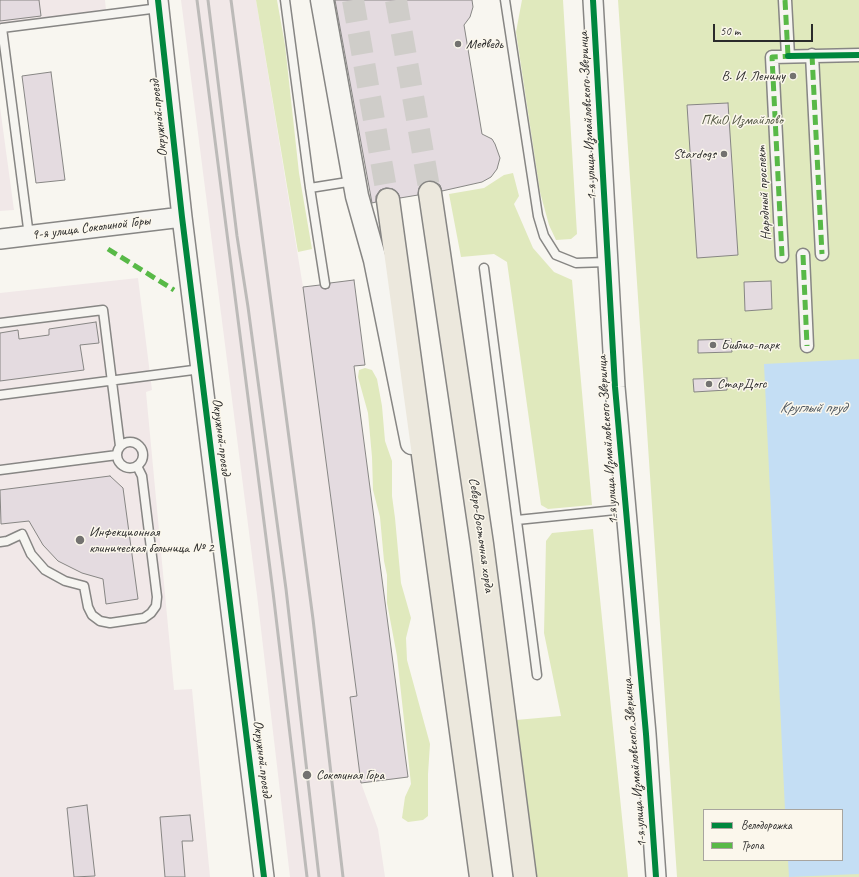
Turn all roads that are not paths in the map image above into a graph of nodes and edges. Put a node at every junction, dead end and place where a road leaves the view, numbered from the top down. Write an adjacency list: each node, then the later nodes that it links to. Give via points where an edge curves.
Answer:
1 (285, 0): 12 (lane)
2 (322, 0): 11 (main road)
3 (505, 0): 21 (lane, via 538,216 544,236 556,255 576,263)
4 (593, 0): 21 (street, 1-я улица Измайловского Зверинца)
5 (785, 0): 10 (street)
6 (159, 4): 7 (lane); 15 (street, Окружной проезд)
7 (1, 28): 16 (lane)
8 (812, 55): 9 (street); 10 (street); 18 (street)
9 (859, 55)
10 (788, 56): 20 (street, Народный проспект, via 772,57)
11 (354, 181): 12 (lane); 36 (main road, via 375,260)
12 (310, 188): 23 (lane)
13 (430, 193): 40 (main road, Северо-Восточная хорда, via 481,536)
14 (388, 200): 36 (main road)
15 (182, 217): 16 (street, 9-я улица Соколиной Горы); 26 (street, Окружной проезд)
16 (29, 236): 17 (street, 9-я улица Соколиной Горы)
17 (0, 240)
18 (822, 254)
19 (803, 255): 25 (street)
20 (782, 256)
21 (608, 262): 33 (street, 1-я улица Измайловского Зверинца)
22 (484, 268): 34 (lane)
23 (325, 284)
24 (0, 323): 27 (lane, via 102,310)
25 (808, 346)
26 (201, 369): 27 (lane); 38 (street, Окружной проезд)
27 (112, 380): 28 (lane); 29 (lane)
28 (0, 395)
29 (120, 446): 30 (lane); 31 (lane, via 130,441 140,445 144,454)
30 (117, 455): 31 (lane, via 121,465 126,468); 32 (lane)
31 (138, 466): 35 (lane, via 142,476 157,597 152,613 144,618 100,622 92,616 88,607 84,586 65,581 45,570 31,554 22,534)
32 (0, 470)
33 (625, 510): 34 (lane); 41 (street, 1-я улица Измайловского Зверинца, via 646,734)
34 (517, 520): 37 (lane)
35 (0, 542)
36 (445, 608): 39 (main road)
37 (537, 675)
38 (264, 877)
39 (480, 877)
40 (525, 877)
41 (656, 877)

